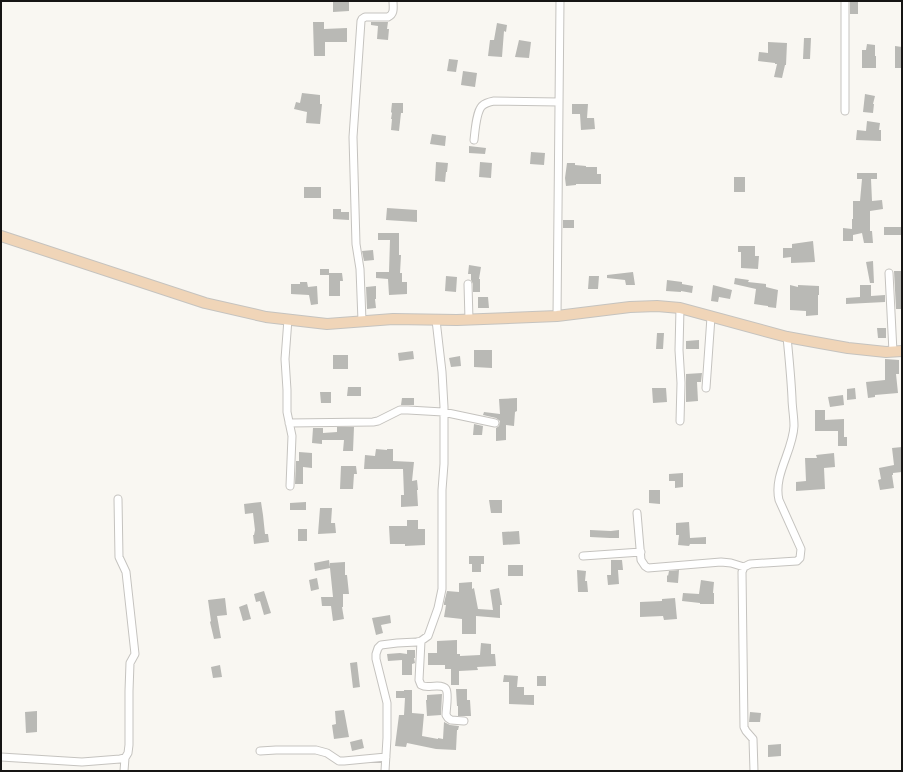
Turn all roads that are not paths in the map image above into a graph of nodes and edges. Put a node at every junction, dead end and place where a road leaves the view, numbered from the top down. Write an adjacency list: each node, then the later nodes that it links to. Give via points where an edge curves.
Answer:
1 (393, 1): 16 (street, via 391,16 362,18 361,27 353,137 356,244 360,269)
2 (560, 1): 4 (street)
3 (845, 1): 5 (street)
4 (559, 102): 6 (street, via 494,101 484,104 480,108); 11 (street)
5 (845, 111)
6 (474, 140)
7 (1, 236): 13 (main road, via 205,303 266,317)
8 (889, 273): 18 (street)
9 (468, 284): 15 (street)
10 (680, 308): 11 (main road, via 630,307); 12 (main road); 21 (street)
11 (557, 316): 15 (main road)
12 (711, 317): 17 (main road); 19 (street)
13 (288, 319): 16 (main road, via 327,324); 22 (street, via 285,359)
14 (436, 320): 15 (main road); 16 (main road); 20 (street, via 442,372)
15 (469, 320)
16 (362, 321)
17 (787, 337): 18 (main road, via 848,348); 29 (street, via 794,426 792,442 780,475 778,493 801,553 797,561 750,564)
18 (897, 352)
19 (706, 388)
20 (443, 412): 22 (street, via 400,410 373,422); 23 (street); 30 (street, via 442,589 428,636)
21 (680, 421)
22 (289, 423): 24 (street, via 292,436)
23 (494, 423)
24 (290, 486)
25 (118, 499): 35 (street, via 120,557 126,572 135,654 130,663 129,745)
26 (637, 513): 27 (street)
27 (640, 552): 28 (street); 29 (street, via 641,560 648,568 721,562)
28 (583, 556)
29 (744, 567): 38 (street, via 743,723 753,739)
30 (421, 641): 31 (street, via 420,685 444,687 447,694 446,715 451,720); 34 (street, via 382,645 376,654 387,703)
31 (464, 721)
32 (260, 751): 34 (street, via 316,750 344,762)
33 (1, 757): 35 (street, via 82,762)
34 (386, 757): 37 (street)
35 (125, 758): 36 (street)
36 (124, 771)
37 (386, 771)
38 (754, 771)

